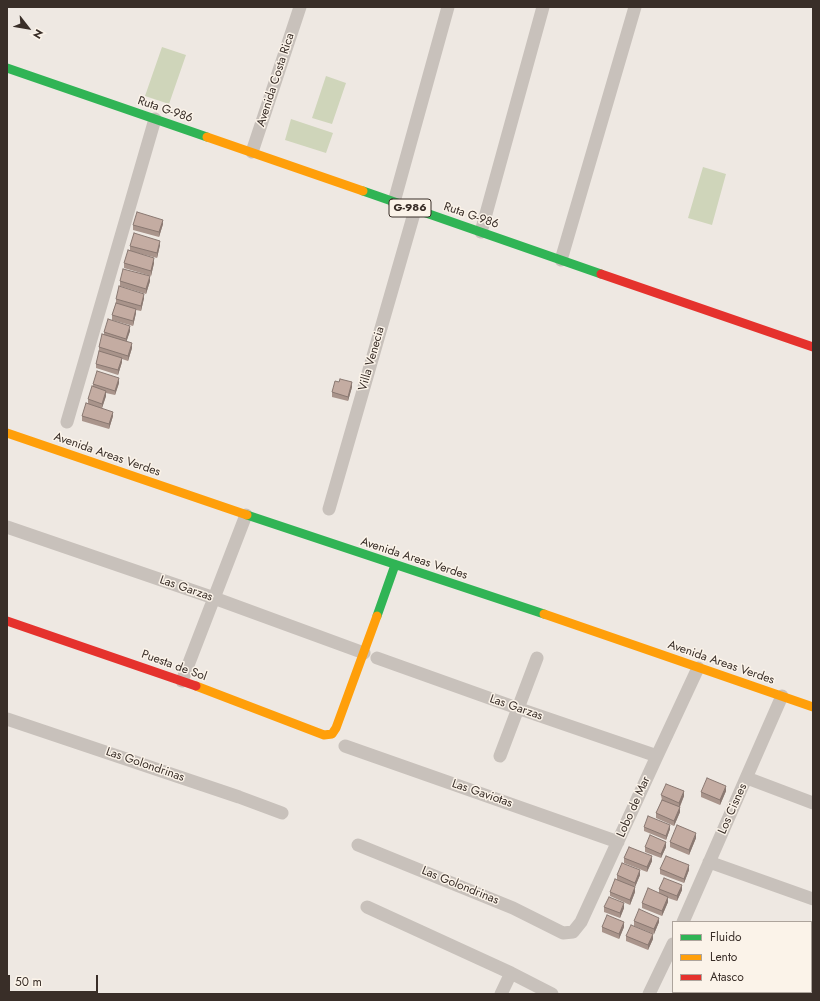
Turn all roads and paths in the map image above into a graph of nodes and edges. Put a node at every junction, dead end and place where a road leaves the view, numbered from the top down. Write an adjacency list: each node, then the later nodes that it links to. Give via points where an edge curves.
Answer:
1 (300, 7): 7 (street, Avenida Costa Rica)
2 (448, 7): 8 (street)
3 (543, 7): 10 (street)
4 (635, 7): 11 (street)
5 (7, 68): 6 (street, Ruta G-986 / G-986)
6 (154, 119): 7 (street, Ruta G-986 / G-986); 13 (street)
7 (252, 152): 8 (street, Ruta G-986 / G-986)
8 (394, 202): 9 (street, Ruta G-986 / G-986)
9 (415, 210): 10 (street, Ruta G-986 / G-986); 15 (street, Villa Venecia)
10 (481, 232): 11 (street, Ruta G-986 / G-986)
11 (561, 260): 12 (street, Ruta G-986 / G-986)
12 (813, 348)
13 (67, 422)
14 (8, 436): 16 (street, Avenida Areas Verdes)
15 (329, 509)
16 (246, 515): 18 (street, Avenida Areas Verdes); 19 (street)
17 (7, 527): 19 (street, Las Garzas)
18 (395, 565): 21 (street); 24 (street, Avenida Areas Verdes)
19 (214, 598): 21 (street, Las Garzas); 25 (street)
20 (7, 621): 25 (street, Puesta de Sol)
21 (364, 653): 25 (street, Puesta de Sol, via 332,734 324,735)
22 (377, 658): 28 (street, Las Garzas)
23 (537, 658): 28 (street)
24 (698, 668): 26 (street, Avenida Areas Verdes); 32 (street, Lobo de Mar)
25 (182, 681)
26 (782, 696): 27 (street, Avenida Areas Verdes); 33 (street, Los Cisnes)
27 (813, 707)
28 (518, 708): 31 (street); 32 (street, Las Garzas)
29 (7, 719): 35 (street, Las Golondrinas)
30 (345, 746): 36 (street, Las Gaviotas)
31 (500, 756)
32 (656, 756): 36 (street, Lobo de Mar)
33 (747, 778): 34 (street); 38 (street, Los Cisnes)
34 (813, 803)
35 (282, 813)
36 (618, 842): 42 (street, Lobo de Mar, via 579,926 570,934)
37 (358, 845): 42 (street, Las Golondrinas, via 513,908)
38 (709, 862): 39 (street); 41 (street, Los Cisnes)
39 (813, 899)
40 (367, 907): 44 (street)
41 (683, 921)
42 (560, 932)
43 (672, 948): 47 (street)
44 (511, 973): 45 (street); 46 (street)
45 (501, 994)
46 (552, 994)
47 (649, 994)

